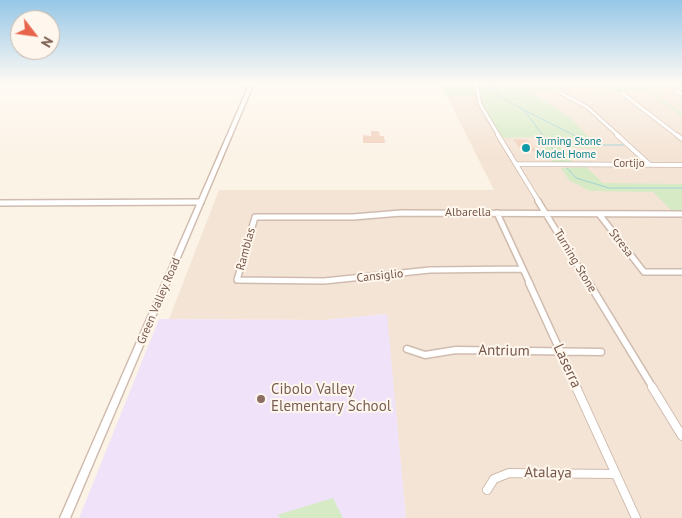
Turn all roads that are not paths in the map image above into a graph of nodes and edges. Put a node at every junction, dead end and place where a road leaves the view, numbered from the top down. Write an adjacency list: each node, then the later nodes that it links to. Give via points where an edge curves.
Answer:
1 (242, 107): 9 (street, Green Valley Road)
2 (482, 107): 6 (street, Turning Stone)
3 (587, 107): 7 (street)
4 (640, 107): 5 (street)
5 (682, 139)
6 (516, 164): 7 (street, Cortijo); 12 (street, Turning Stone)
7 (649, 164): 8 (street, Cortijo)
8 (682, 164)
9 (201, 202): 10 (street); 25 (street, Green Valley Road)
10 (0, 203)
11 (497, 214): 12 (street, Albarella); 15 (street, Albarella); 16 (street, Laserra)
12 (546, 214): 13 (street, Albarella); 22 (street, Turning Stone)
13 (599, 214): 14 (street, Albarella); 17 (street, Stresa, via 644,272)
14 (682, 214)
15 (255, 217): 18 (street, Ramblas)
16 (523, 269): 18 (street, Cansiglio, via 430,270 324,281); 20 (street, Laserra)
17 (682, 272)
18 (237, 280)
19 (408, 349): 20 (street, Antrium, via 424,355 456,350)
20 (560, 352): 21 (street, Antrium); 23 (street, Laserra)
21 (601, 352)
22 (682, 436)
23 (616, 474): 24 (street, Atalaya, via 509,472 494,479); 26 (street, Laserra)
24 (487, 490)
25 (65, 518)
26 (636, 518)

